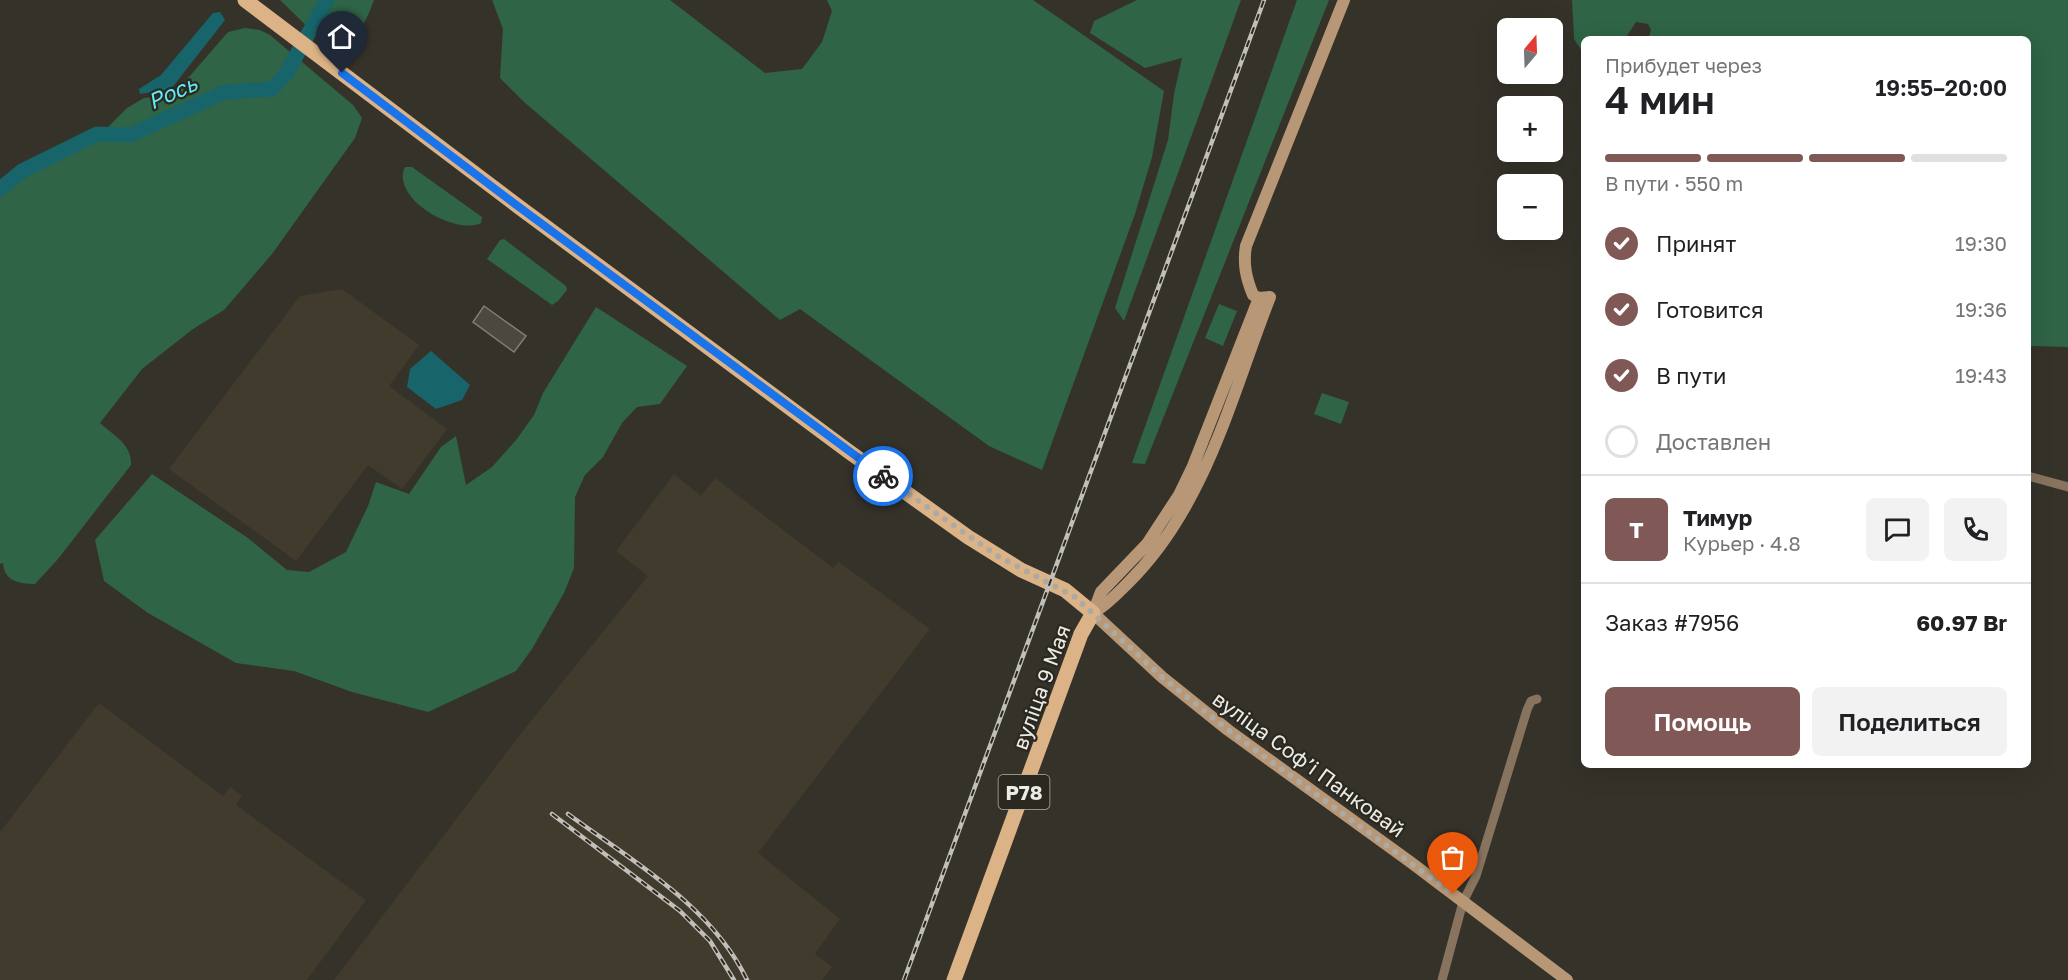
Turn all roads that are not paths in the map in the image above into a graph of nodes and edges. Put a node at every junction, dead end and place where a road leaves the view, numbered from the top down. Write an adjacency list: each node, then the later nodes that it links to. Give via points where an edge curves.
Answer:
1 (245, 0): 5 (main road, via 958,530 1021,570 1065,590)
2 (1344, 0): 5 (street, via 1246,246 1246,278 1253,295 1265,297 1205,471 1169,535 1141,570)
3 (2031, 477): 4 (street)
4 (2068, 487)
5 (1094, 613): 7 (street, вуліца Софʼі Панковай, via 1162,677 1228,730); 8 (main road, вуліца 9 Мая / Р78, via 1081,634)
6 (1537, 699): 7 (street, via 1527,710 1476,876)
7 (1463, 902): 9 (street); 10 (street, вуліца Софʼі Панковай)
8 (954, 980)
9 (1442, 980)
10 (1567, 980)

